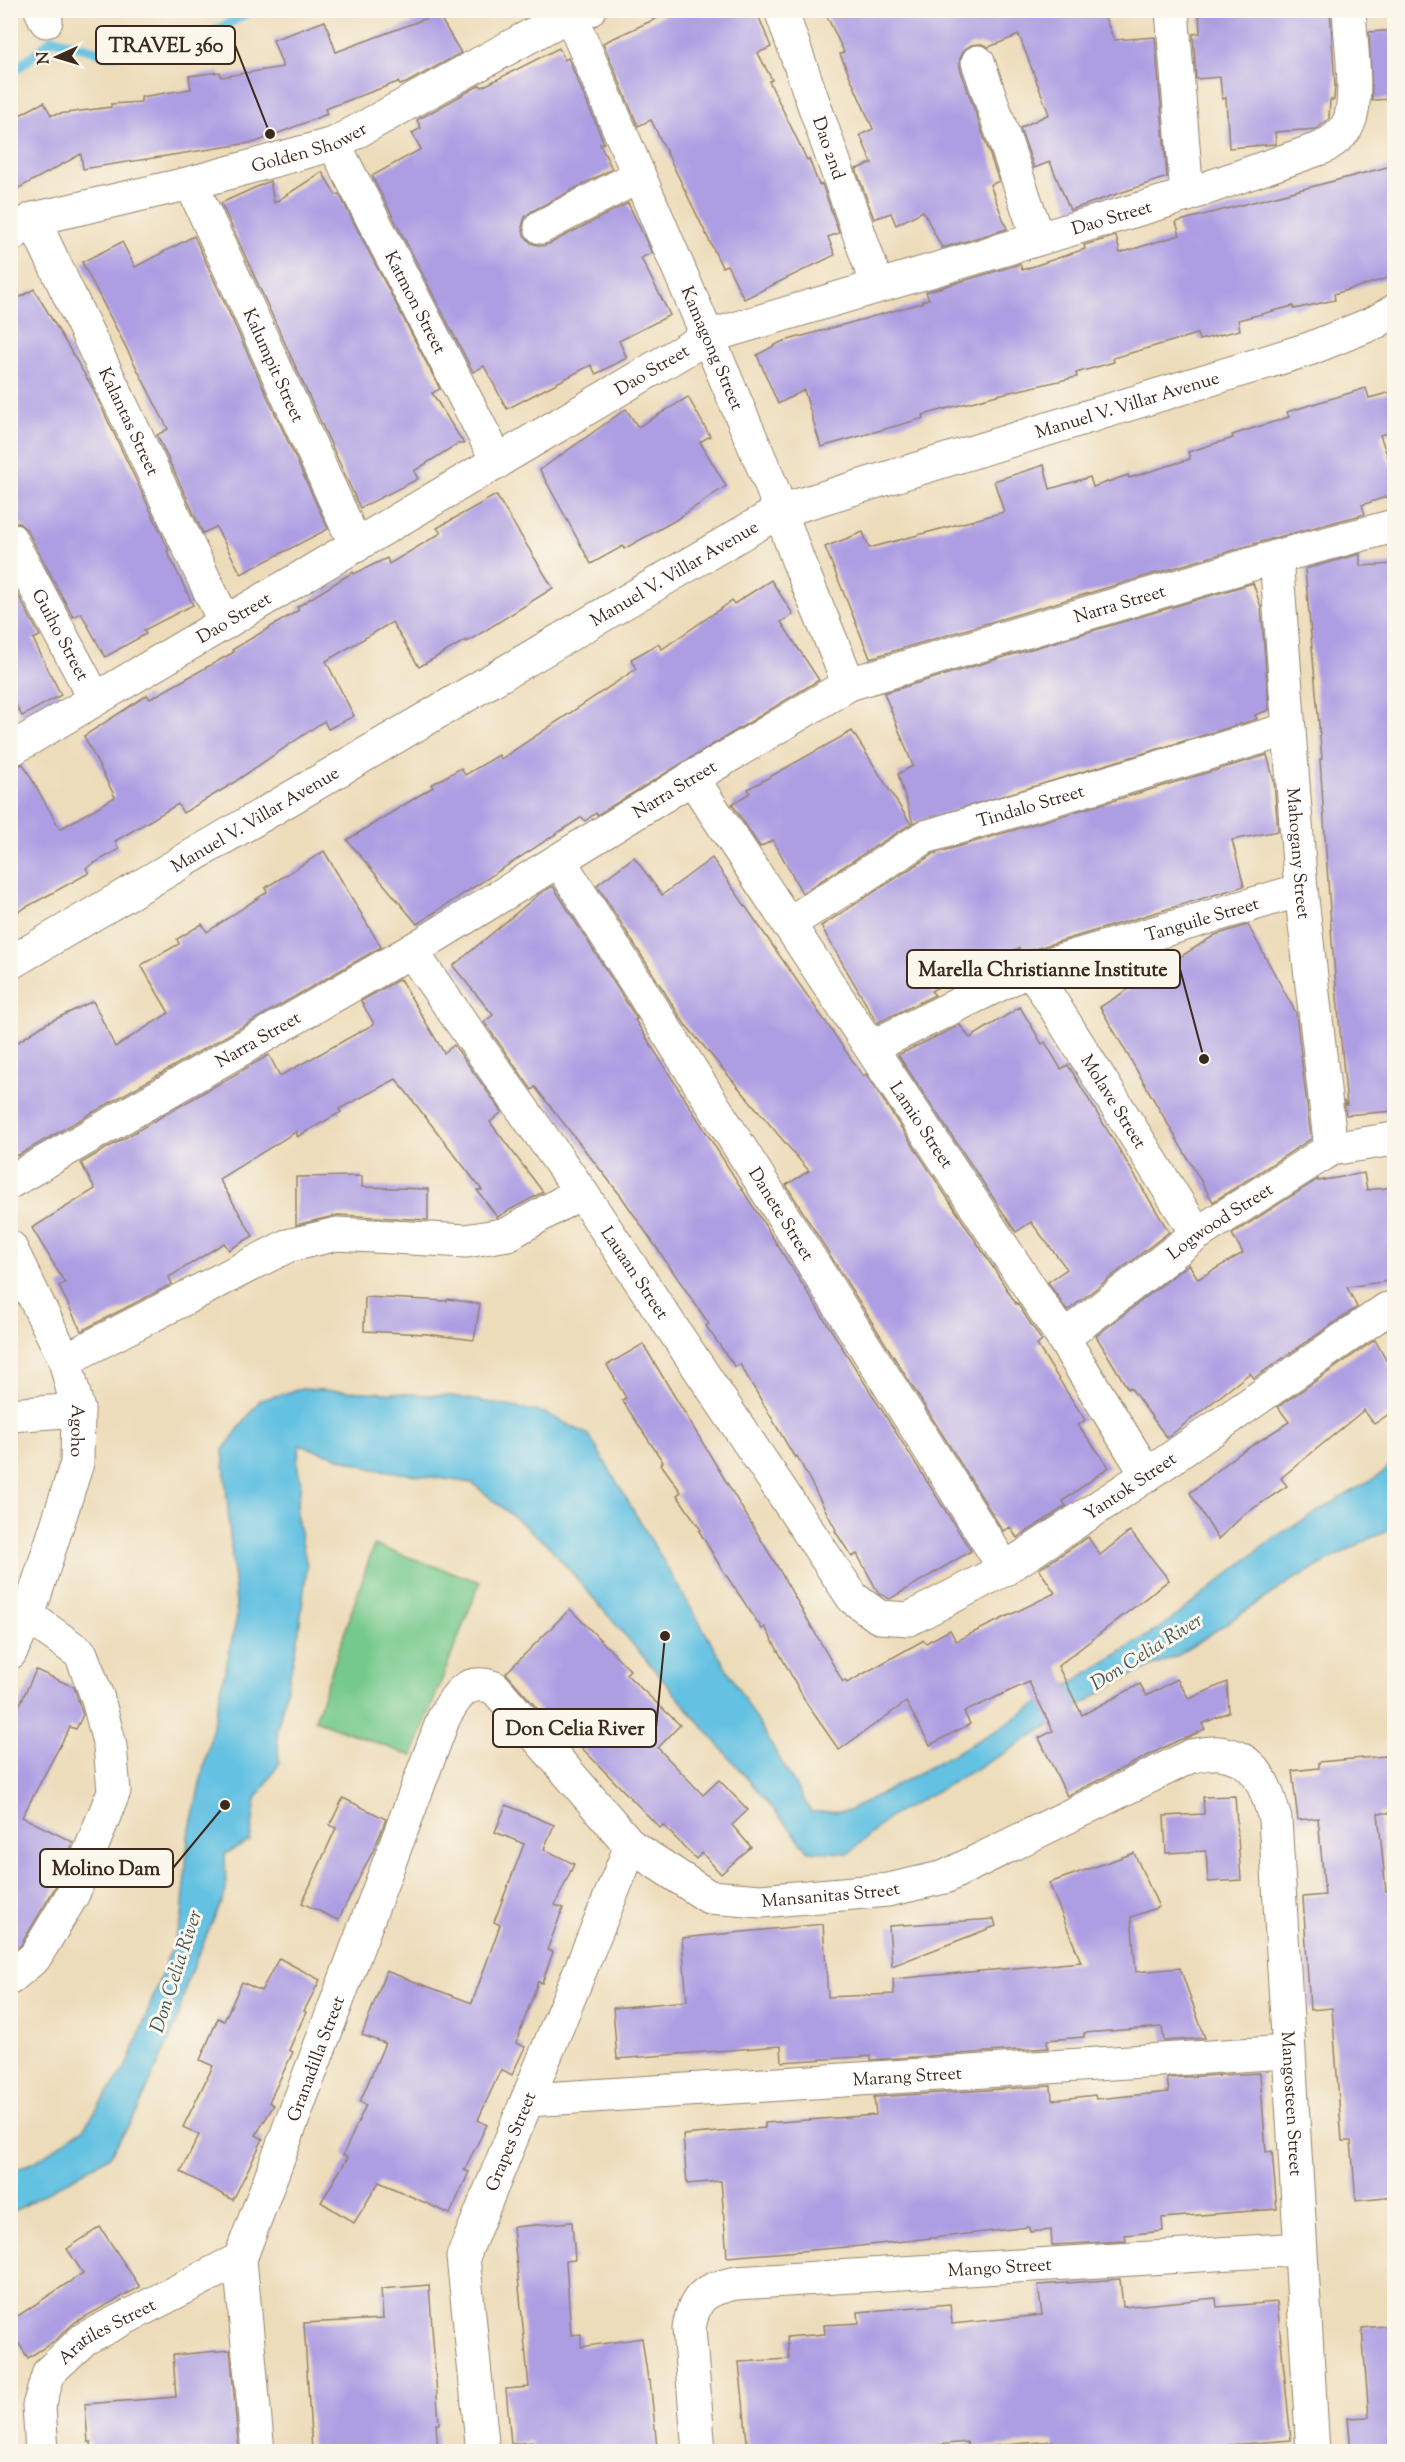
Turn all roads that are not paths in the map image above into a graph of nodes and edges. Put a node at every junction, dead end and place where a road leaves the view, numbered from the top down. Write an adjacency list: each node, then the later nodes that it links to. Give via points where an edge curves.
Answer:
1 (781, 10): 13 (street, Dao 2nd)
2 (1349, 10): 9 (street, Dao Street, via 1353,87 1348,124 1337,138 1324,147)
3 (1172, 11): 9 (street)
4 (579, 12): 6 (street, Golden Shower); 7 (street, Kamagong Street)
5 (978, 62): 12 (street)
6 (334, 144): 8 (street, Golden Shower); 16 (street, Katmon Street)
7 (639, 176): 11 (street); 15 (street, Kamagong Street)
8 (191, 183): 10 (street, Golden Shower); 20 (street, Kalumpit Street)
9 (1187, 195): 12 (street, Dao Street)
10 (22, 227): 22 (street, Kalantas Street)
11 (541, 227)
12 (1038, 238): 13 (street, Dao Street)
13 (877, 285): 15 (street, Dao Street)
14 (1395, 311): 17 (street, Manuel V. Villar Avenue, via 1309,349)
15 (707, 337): 16 (street, Dao Street); 17 (street, Kamagong Street)
16 (498, 462): 20 (street, Dao Street)
17 (780, 511): 23 (street, Kamagong Street); 32 (street, Manuel V. Villar Avenue)
18 (1395, 526): 21 (street, Narra Street)
19 (10, 539): 24 (street, Guiho Street)
20 (356, 546): 22 (street, Dao Street)
21 (1276, 557): 23 (street, Narra Street); 25 (street, Mahogany Street)
22 (225, 623): 24 (street, Dao Street)
23 (849, 684): 27 (street, Narra Street)
24 (95, 699): 26 (street, Dao Street)
25 (1289, 729): 29 (street, Mahogany Street); 30 (street, Tindalo Street, via 926,837)
26 (10, 750)
27 (692, 778): 28 (street, Narra Street); 30 (street, Lamio Street)
28 (559, 860): 31 (street, Narra Street); 47 (street, Danete Street)
29 (1301, 890): 33 (street, Tanguile Street); 36 (street, Mahogany Street)
30 (788, 924): 34 (street, Lamio Street)
31 (411, 951): 37 (street, Narra Street); 38 (street, Lauaan Street)
32 (10, 963)
33 (1031, 969): 34 (street, Tanguile Street); 39 (street, Molave Street)
34 (871, 1047): 42 (street, Lamio Street)
35 (1395, 1139): 36 (street, Logwood Street)
36 (1331, 1149): 39 (street, Logwood Street)
37 (10, 1182)
38 (581, 1192): 43 (street, via 508,1234 466,1241 337,1234 287,1246); 48 (street, Lauaan Street)
39 (1197, 1234): 42 (street, Logwood Street)
40 (10, 1247): 43 (street, Agoho)
41 (1395, 1308): 46 (street, Yantok Street, via 1387,1309)
42 (1063, 1338): 46 (street, Lamio Street)
43 (64, 1360): 44 (street, Agoho)
44 (78, 1410): 45 (street); 49 (street, Agoho, via 77,1463)
45 (10, 1415)
46 (1147, 1475): 47 (street, Yantok Street)
47 (1005, 1569): 48 (street, Yantok Street, via 909,1619 879,1617)
48 (853, 1598)
49 (28, 1616): 50 (street, Agoho); 54 (street, via 81,1653 110,1746 114,1791 73,1894 35,1958)
50 (10, 1653)
51 (470, 1685): 53 (street, Mansanitas Street, via 495,1688); 58 (street, Granadilla Street, via 456,1697 444,1718)
52 (1248, 1762): 53 (street, Mansanitas Street, via 1219,1753 1191,1756 945,1877 888,1890 761,1901 709,1897); 55 (street, Mangosteen Street, via 1265,1785 1275,1819)
53 (631, 1845): 56 (street, Grapes Street)
54 (10, 1978)
55 (1287, 2052): 56 (street, Marang Street); 57 (street, Mangosteen Street)
56 (528, 2100): 61 (street, Grapes Street, via 463,2257)
57 (1300, 2249): 62 (street, Mango Street, via 717,2287 701,2296 692,2310 689,2329); 63 (street, Mangosteen Street)
58 (240, 2259): 59 (street, Aratiles Street, via 84,2339 49,2372 39,2406); 60 (street, Granadilla Street)
59 (42, 2451)
60 (258, 2451)
61 (483, 2451)
62 (699, 2451)
63 (1313, 2451)

